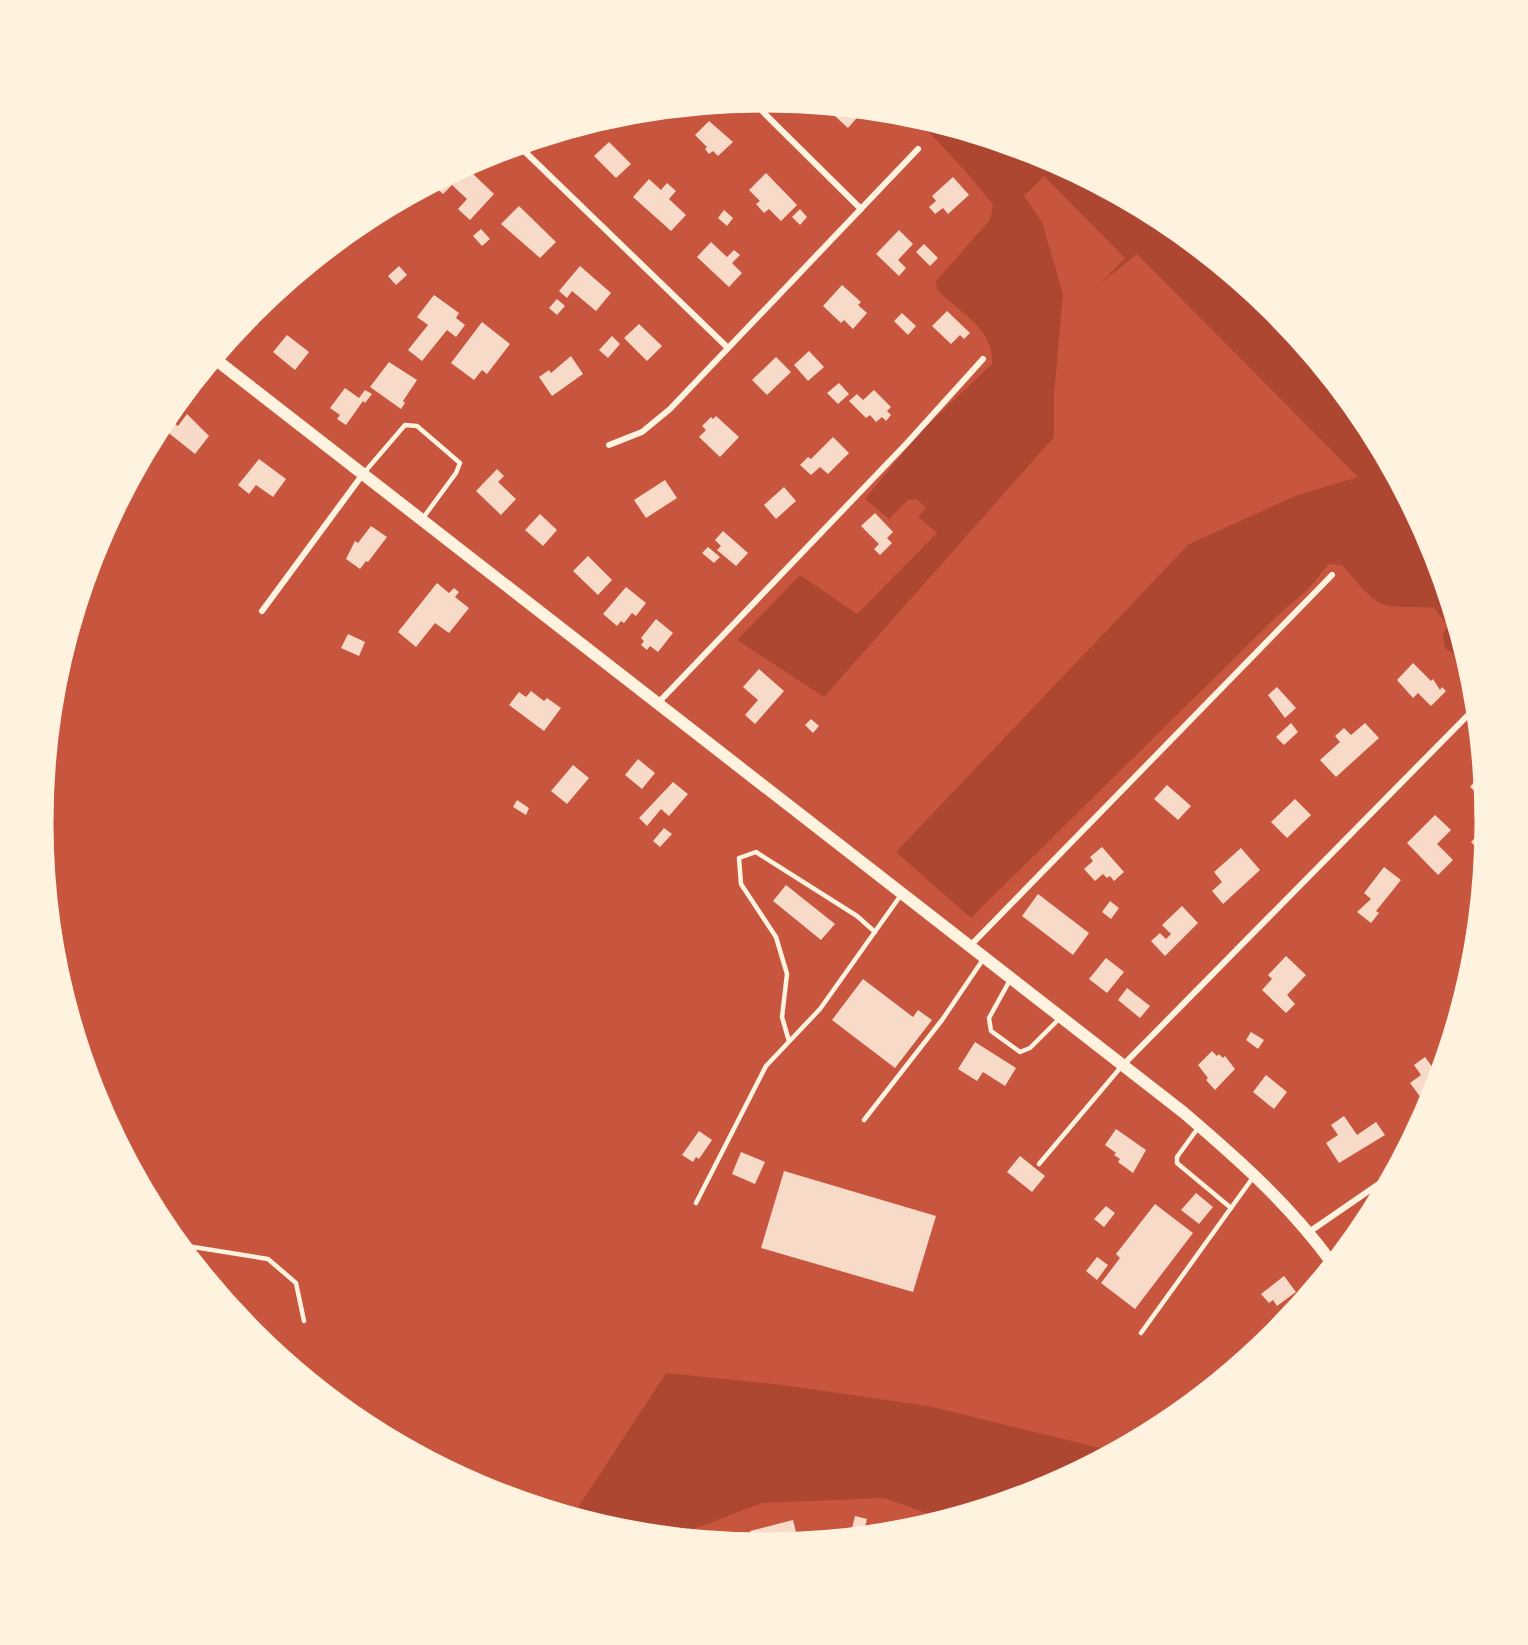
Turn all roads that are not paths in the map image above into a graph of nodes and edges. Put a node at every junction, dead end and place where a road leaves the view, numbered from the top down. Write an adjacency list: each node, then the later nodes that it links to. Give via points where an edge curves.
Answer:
1 (762, 111): 4 (street)
2 (918, 149): 4 (street)
3 (526, 152): 5 (street)
4 (861, 209): 5 (street)
5 (728, 348): 8 (street, via 656,423)
6 (983, 358): 13 (street)
7 (221, 363): 9 (main road)
8 (609, 445)
9 (363, 474): 10 (main road); 10 (lane, via 405,424 417,426 460,464); 12 (street)
10 (422, 520): 13 (main road)
11 (1332, 576): 17 (street)
12 (262, 611)
13 (658, 703): 15 (main road)
14 (1467, 716): 22 (street)
15 (903, 892): 16 (lane); 17 (main road)
16 (875, 932): 21 (lane, via 820,1009); 21 (lane, via 857,916 756,852 739,858 741,884 776,937 787,974 782,1017)
17 (970, 945): 18 (main road)
18 (985, 956): 19 (main road); 23 (lane, via 942,1020)
19 (1012, 977): 20 (main road); 20 (lane, via 990,1018 991,1031 1020,1052 1030,1048)
20 (1061, 1016): 22 (main road)
21 (789, 1041): 28 (lane, via 766,1066)
22 (1123, 1065): 24 (main road); 25 (lane)
23 (864, 1120)
24 (1200, 1126): 26 (main road); 29 (lane, via 1177,1157 1177,1163)
25 (1039, 1164)
26 (1256, 1173): 29 (lane); 30 (main road)
27 (1375, 1187): 30 (street)
28 (696, 1203)
29 (1231, 1208): 34 (lane)
30 (1309, 1232): 32 (main road)
31 (193, 1247): 33 (lane, via 268,1259 296,1283)
32 (1329, 1255)
33 (304, 1321)
34 (1141, 1333)

